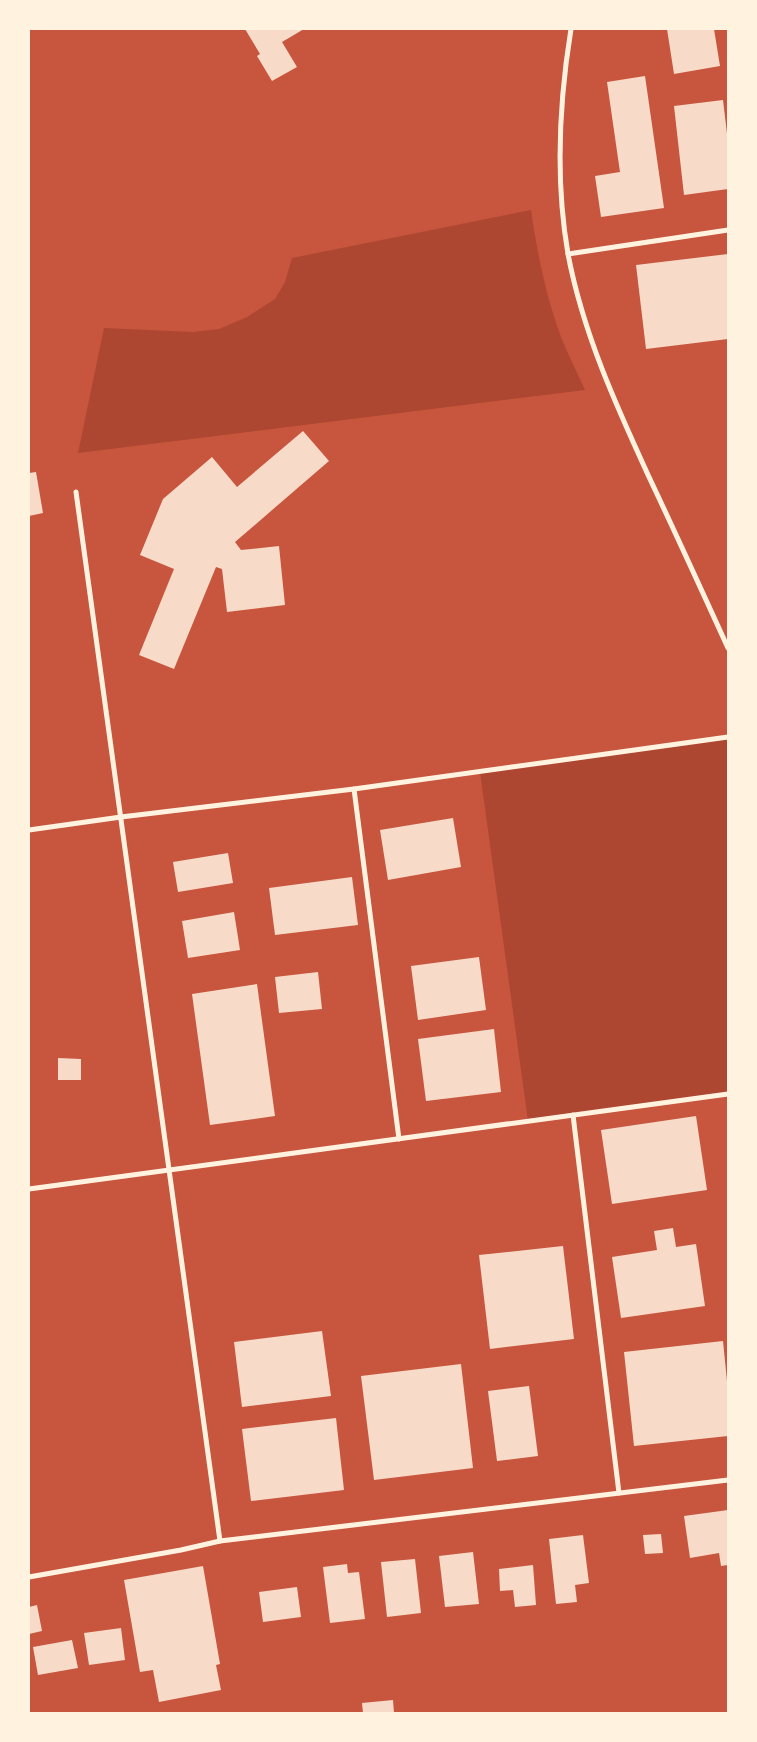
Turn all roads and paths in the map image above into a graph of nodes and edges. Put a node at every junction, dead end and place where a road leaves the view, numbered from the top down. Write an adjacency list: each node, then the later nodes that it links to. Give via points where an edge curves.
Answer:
1 (571, 29): 3 (street, via 559,148 560,193)
2 (728, 230): 3 (street)
3 (568, 254): 5 (street, via 594,351)
4 (76, 492): 8 (street)
5 (728, 648)
6 (728, 737): 7 (street)
7 (354, 789): 8 (street); 12 (street)
8 (121, 817): 9 (street); 13 (street)
9 (29, 830)
10 (728, 1094): 11 (street)
11 (573, 1115): 12 (street); 16 (street)
12 (399, 1139): 13 (street)
13 (169, 1170): 14 (street); 17 (street)
14 (29, 1189)
15 (728, 1480): 16 (street)
16 (619, 1493): 17 (street)
17 (220, 1541): 18 (street)
18 (29, 1577)

